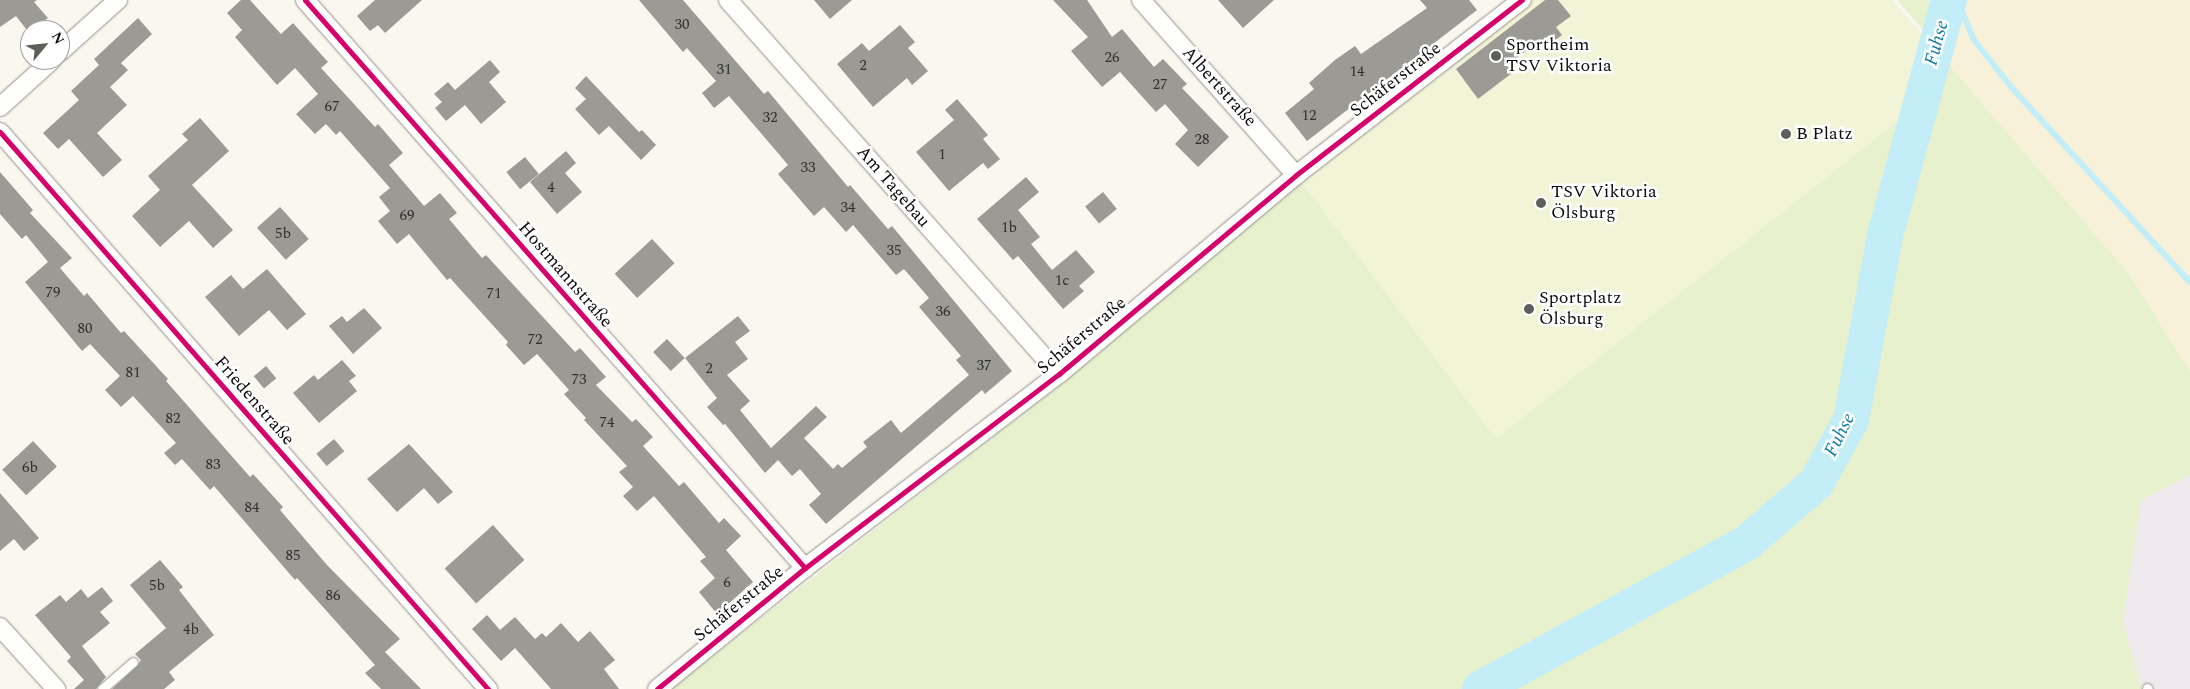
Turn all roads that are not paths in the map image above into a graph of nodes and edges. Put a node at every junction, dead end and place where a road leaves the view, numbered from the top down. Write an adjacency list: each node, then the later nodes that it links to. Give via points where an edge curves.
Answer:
1 (118, 0): 6 (street)
2 (305, 0): 12 (street, Hostmannstraße)
3 (728, 0): 11 (street, Am Tagebau)
4 (1141, 0): 10 (street, Albertstraße)
5 (1522, 0): 10 (street, Schäferstraße)
6 (70, 43)
7 (41, 70): 8 (street)
8 (0, 107)
9 (0, 132): 17 (street, Friedenstraße)
10 (1296, 175): 11 (street, Schäferstraße)
11 (1059, 374): 12 (street, Schäferstraße)
12 (805, 568): 18 (street, Schäferstraße)
13 (0, 627): 15 (street)
14 (133, 662): 16 (lane)
15 (56, 689)
16 (102, 689)
17 (488, 689)
18 (656, 689)

